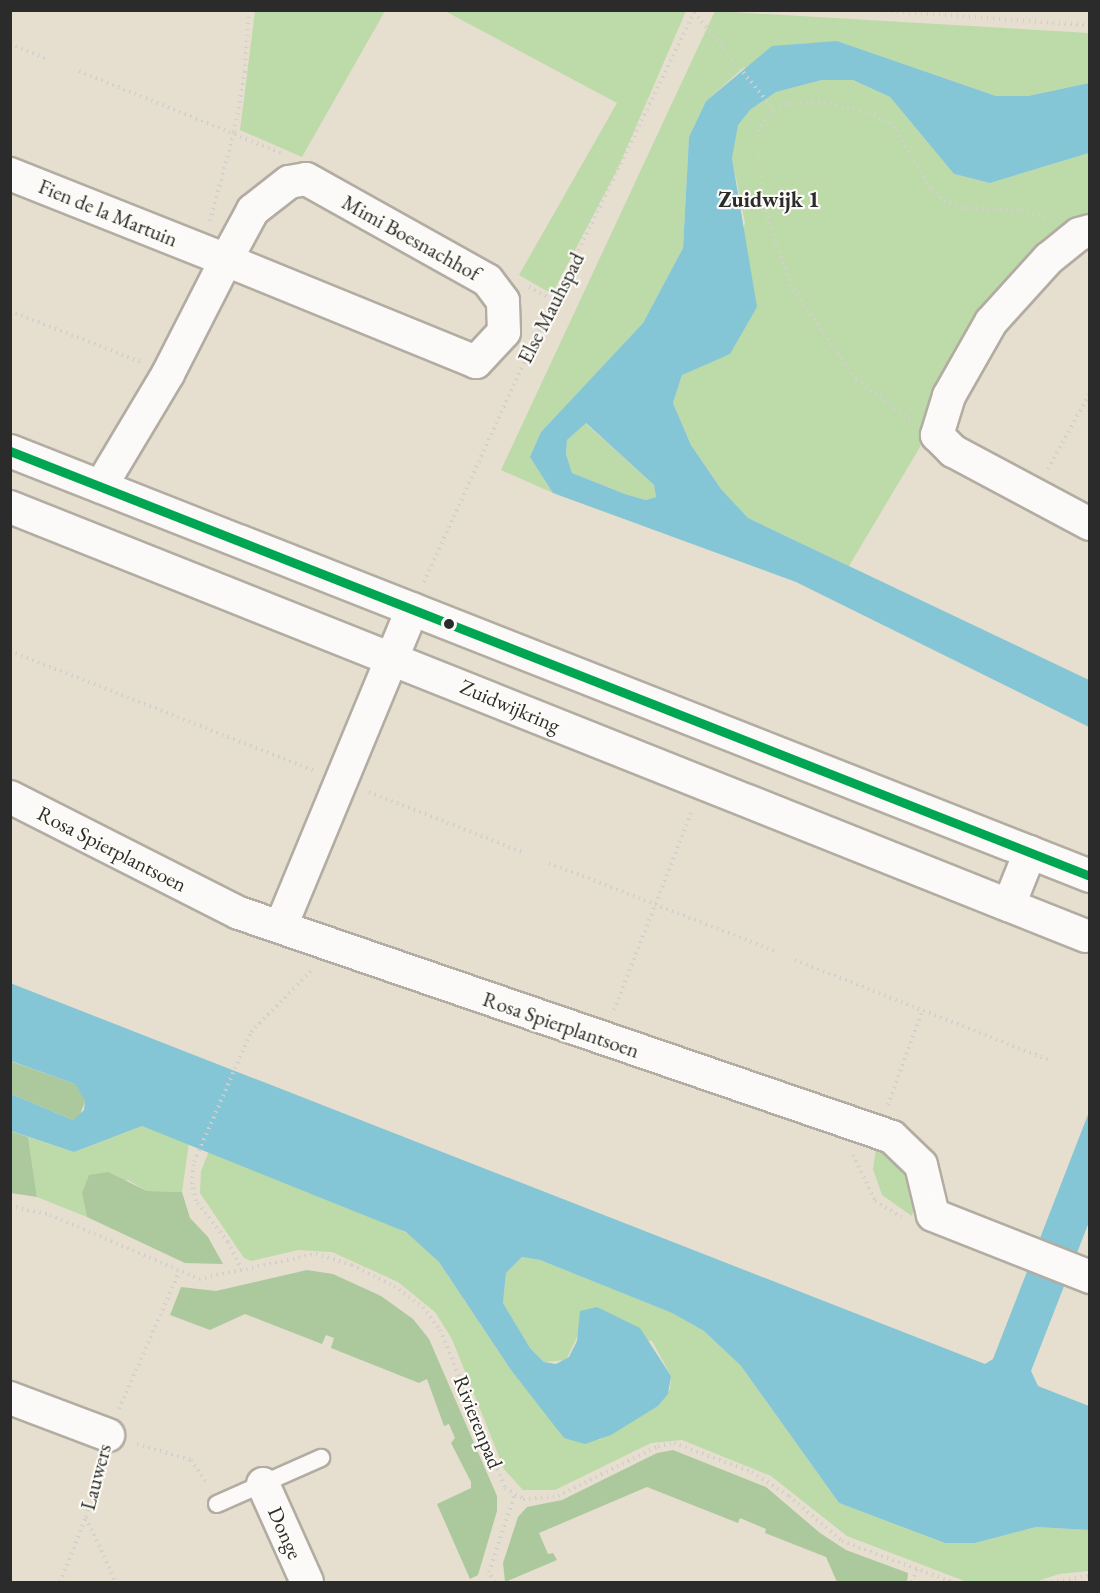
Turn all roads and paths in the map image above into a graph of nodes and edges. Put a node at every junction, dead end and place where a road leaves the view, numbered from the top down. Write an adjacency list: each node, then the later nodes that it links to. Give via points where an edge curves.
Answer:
1 (873, 10): 4 (path)
2 (248, 11): 9 (path, via 244,72)
3 (695, 11): 8 (path); 23 (path, Else Mauhspad, via 514,382)
4 (1089, 25)
5 (10, 44): 6 (path)
6 (48, 59)
7 (79, 71): 9 (path)
8 (773, 109): 12 (path, via 788,103 824,102 868,112 896,130 931,189 944,201 964,208 1045,215); 17 (path, via 757,130 764,208 791,286 856,379 882,402)
9 (234, 132): 11 (path, via 300,161); 13 (path)
10 (10, 174): 13 (street, Fien de la Martuin)
11 (306, 179): 13 (street, via 289,182 253,210); 13 (street, Mimi Boesnachhof, via 487,280 503,301 506,317 504,332 493,348 476,362)
12 (1084, 233): 17 (street, via 1042,265 991,322 949,396)
13 (211, 254): 15 (street)
14 (10, 311): 15 (path)
15 (168, 374): 19 (street)
16 (1089, 393): 20 (path)
17 (937, 435): 20 (street, via 953,451)
18 (10, 451): 19 (street)
19 (101, 486): 23 (street)
20 (1035, 494): 22 (street)
21 (10, 507): 25 (street, Zuidwijkring)
22 (1089, 524)
23 (412, 609): 25 (street); 30 (street)
24 (10, 651): 26 (path)
25 (390, 656): 26 (street); 27 (street, Zuidwijkring)
26 (338, 780): 29 (path); 35 (street)
27 (702, 785): 33 (path); 34 (street, Zuidwijkring)
28 (10, 797): 35 (street, Rosa Spierplantsoen, via 239,913)
29 (522, 852)
30 (1030, 852): 32 (street); 34 (street)
31 (549, 863): 33 (path)
32 (1089, 876)
33 (655, 904): 38 (path); 40 (path)
34 (1009, 905): 36 (street, Zuidwijkring)
35 (281, 926): 37 (street, Rosa Spierplantsoen)
36 (1086, 936)
37 (334, 948): 43 (street, Rosa Spierplantsoen); 47 (path, via 251,1032 194,1162 192,1184 196,1201 228,1242)
38 (777, 952)
39 (795, 960): 41 (path)
40 (616, 1004)
41 (922, 1010): 42 (path); 44 (path)
42 (1049, 1060)
43 (842, 1120): 44 (street, Rosa Spierplantsoen); 46 (path, via 849,1146 875,1201)
44 (879, 1131): 49 (street, Rosa Spierplantsoen, via 909,1150 921,1165 933,1215)
45 (10, 1206): 48 (path, Rivierenpad, via 50,1215)
46 (890, 1212)
47 (242, 1270): 48 (path, Rivierenpad, via 199,1279); 54 (path, Rivierenpad, via 316,1254 352,1265 394,1286 423,1307 440,1330 505,1488)
48 (179, 1272): 51 (path)
49 (1087, 1276)
50 (10, 1398): 51 (street, Lauwers)
51 (108, 1435): 55 (path, via 191,1460 201,1470); 56 (path, Lauwers)
52 (321, 1458): 53 (lane, Donge)
53 (262, 1484): 55 (lane, Donge); 61 (street, Donge)
54 (515, 1494): 57 (path, Rivierenpad, via 523,1499 541,1500 558,1496 658,1446 674,1443 752,1472 789,1496 842,1541); 62 (path, via 489,1572)
55 (217, 1504)
56 (86, 1517): 59 (path, Lauwers); 60 (path)
57 (917, 1569): 63 (path); 64 (path, Rivierenpad)
58 (1089, 1576): 65 (path)
59 (60, 1582)
60 (116, 1582)
61 (307, 1582)
62 (494, 1582)
63 (912, 1582)
64 (952, 1582)
65 (1051, 1582)

